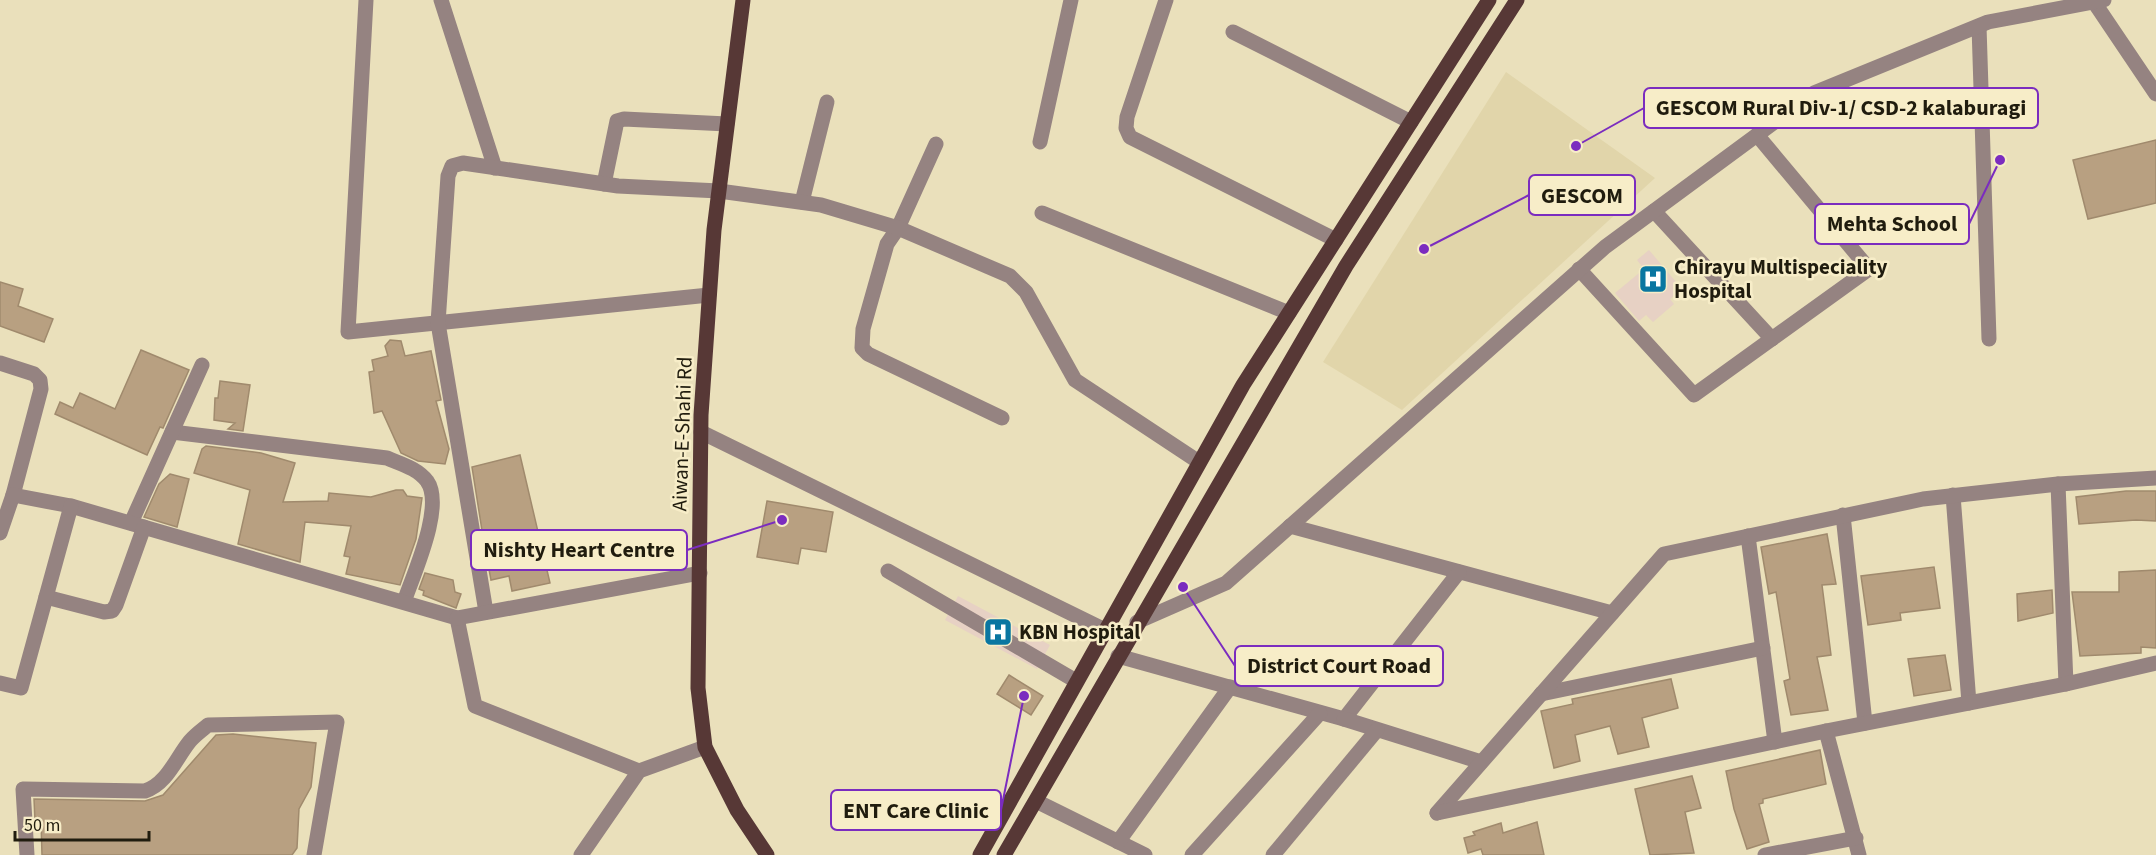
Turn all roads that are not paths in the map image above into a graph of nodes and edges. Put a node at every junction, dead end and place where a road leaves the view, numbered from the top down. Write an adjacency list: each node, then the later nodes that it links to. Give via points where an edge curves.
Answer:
1 (366, 0): 29 (street, via 348,332)
2 (441, 0): 18 (street)
3 (743, 0): 14 (main road, Aiwan-E-Shahi Rd)
4 (1071, 0): 16 (street)
5 (1166, 0): 25 (street, via 1127,117 1130,137)
6 (1489, 0): 13 (main road)
7 (1517, 0): 56 (main road, via 1346,266)
8 (2099, 1): 9 (street); 11 (street)
9 (1978, 26): 15 (street, via 1814,93); 31 (street)
10 (1233, 32): 13 (street)
11 (2156, 94)
12 (827, 102): 21 (street)
13 (1411, 122): 25 (main road)
14 (727, 124): 19 (street, via 624,118 617,121); 20 (main road, Aiwan-E-Shahi Rd)
15 (1757, 135): 22 (street); 30 (street, via 1869,269)
16 (1040, 142)
17 (936, 144): 24 (street)
18 (495, 168): 19 (street); 29 (street, via 463,163 452,166 448,176)
19 (604, 184): 20 (street)
20 (719, 191): 21 (street); 27 (main road, Aiwan-E-Shahi Rd)
21 (802, 202): 24 (street)
22 (1654, 211): 26 (street); 30 (street)
23 (1042, 213): 28 (street)
24 (898, 228): 34 (street, via 887,244 862,329 862,348); 37 (street, via 1010,276 1026,292 1075,380)
25 (1336, 240): 28 (main road)
26 (1580, 269): 30 (street, via 1694,396); 45 (street)
27 (710, 295): 29 (street); 36 (main road, Aiwan-E-Shahi Rd)
28 (1289, 313): 37 (main road)
29 (438, 323): 53 (street)
30 (1772, 339)
31 (1989, 339)
32 (0, 363): 40 (street, via 34,374 41,389)
33 (202, 365): 35 (street)
34 (1002, 418)
35 (172, 432): 44 (street); 52 (street, via 387,458 414,469 431,490 430,528)
36 (701, 432): 50 (main road, Aiwan-E-Shahi Rd); 57 (street)
37 (1199, 462): 57 (main road)
38 (2156, 478): 39 (street)
39 (2058, 484): 41 (street); 63 (street)
40 (13, 495): 42 (street); 46 (street)
41 (1953, 495): 43 (street); 66 (street)
42 (72, 506): 44 (street); 51 (street)
43 (1843, 515): 47 (street); 69 (street)
44 (138, 525): 51 (street, via 117,605 111,611); 52 (street)
45 (1290, 526): 49 (street); 56 (street, via 1226,583)
46 (0, 533)
47 (1748, 536): 54 (street, via 1664,554); 58 (street)
48 (888, 571): 61 (street)
49 (1459, 572): 54 (street); 68 (street)
50 (700, 573): 53 (street); 73 (main road, Aiwan-E-Shahi Rd, via 698,688)
51 (46, 597): 62 (street, via 21,688)
52 (404, 602): 55 (street)
53 (486, 612): 55 (street)
54 (1612, 613): 65 (street)
55 (457, 618): 75 (street, via 476,706)
56 (1137, 622): 59 (main road)
57 (1105, 630): 61 (main road)
58 (1763, 648): 65 (street); 72 (street)
59 (1118, 656): 64 (street); 76 (main road)
60 (2156, 663): 63 (street)
61 (1076, 681): 83 (main road)
62 (0, 683)
63 (2066, 684): 66 (street)
64 (1230, 687): 67 (street); 78 (street)
65 (1540, 694): 74 (street)
66 (1969, 703): 69 (street)
67 (1320, 713): 68 (street); 86 (street)
68 (1344, 719): 70 (street)
69 (1865, 723): 71 (street)
70 (1377, 730): 74 (street); 87 (street)
71 (1826, 731): 72 (street); 77 (street)
72 (1775, 742): 74 (street, via 1437,813)
73 (705, 747): 75 (street); 79 (main road, Aiwan-E-Shahi Rd)
74 (1481, 762)
75 (639, 771): 82 (street)
76 (1036, 801): 78 (street); 84 (main road)
77 (1856, 838): 88 (street); 89 (street)
78 (1118, 842): 85 (street)
79 (765, 854)
80 (27, 855): 81 (street, via 23,789 145,790 160,782 191,740 208,725 337,722)
81 (314, 855)
82 (581, 855)
83 (980, 855)
84 (1004, 855)
85 (1145, 855)
86 (1192, 855)
87 (1273, 855)
88 (1765, 855)
89 (1859, 855)

